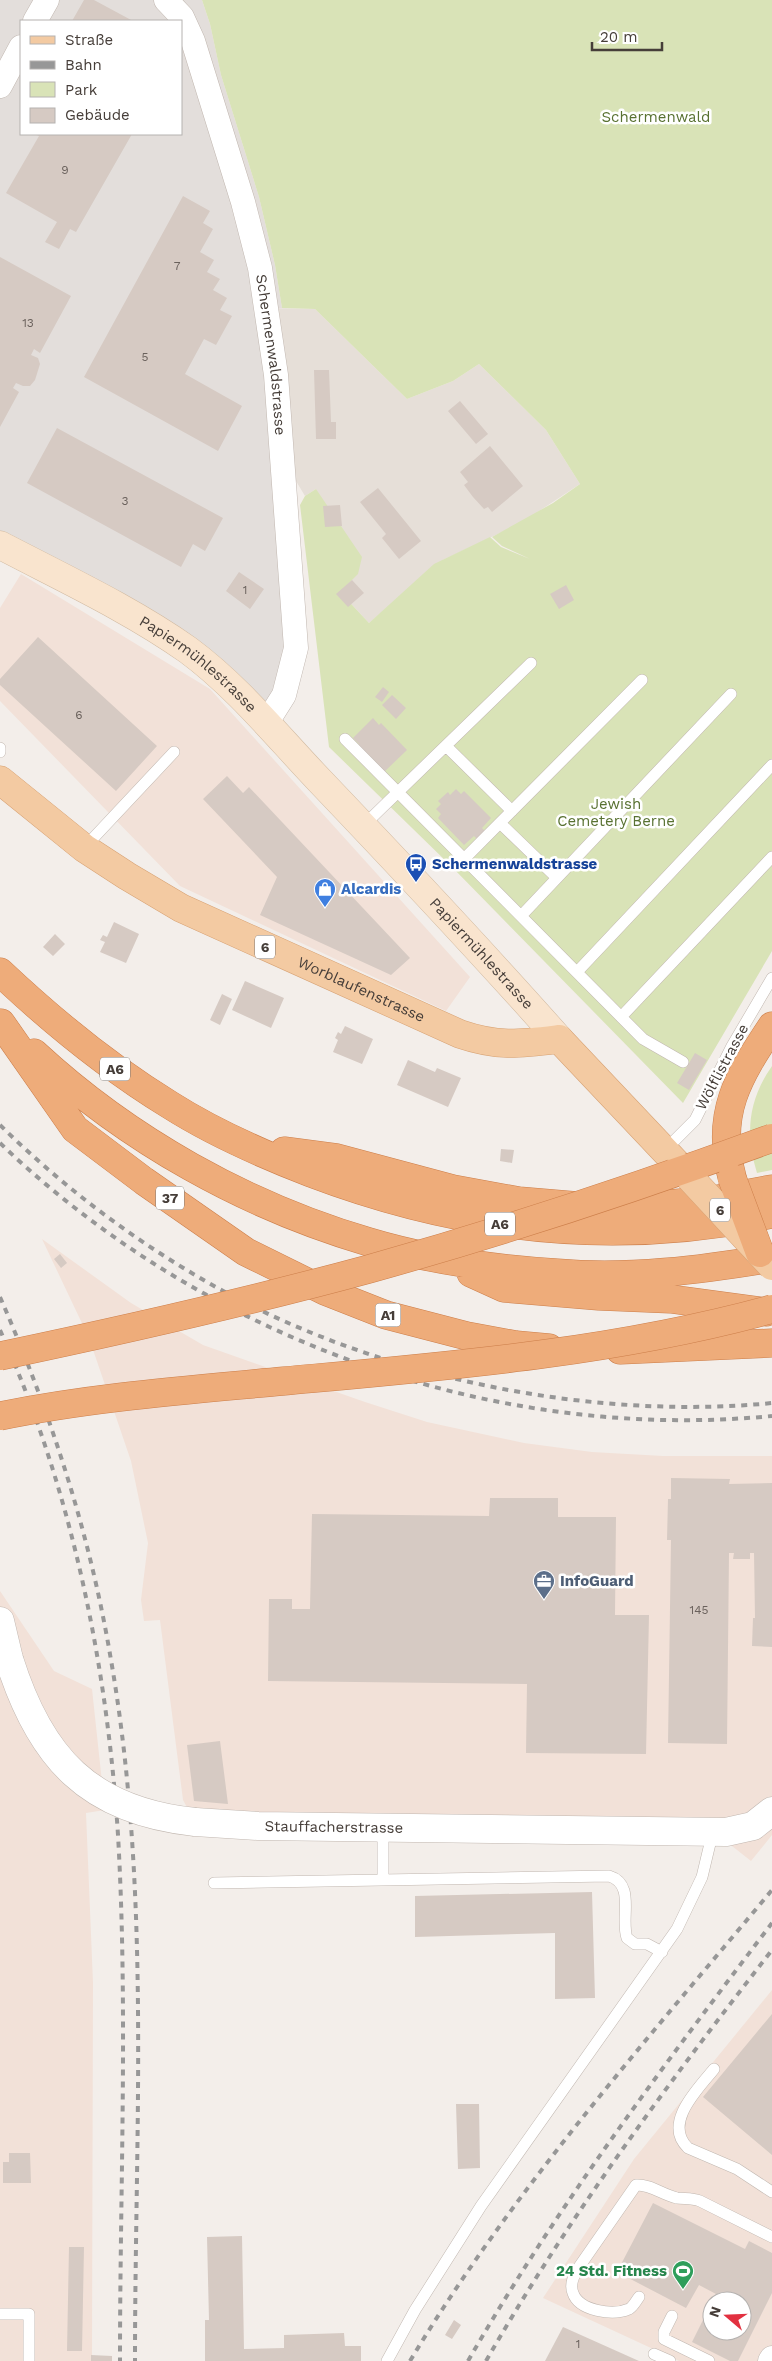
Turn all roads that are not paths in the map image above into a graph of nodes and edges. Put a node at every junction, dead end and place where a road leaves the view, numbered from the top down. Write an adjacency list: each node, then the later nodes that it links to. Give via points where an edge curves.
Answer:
1 (47, 0): 3 (street)
2 (166, 0): 10 (street, Schermenwaldstrasse, via 182,17 193,40 243,202 267,308 276,376 296,648 284,695)
3 (37, 20)
4 (20, 49): 5 (street)
5 (0, 86)
6 (0, 545): 10 (main road, Papiermühlestrasse, via 154,628 189,651)
7 (531, 663): 12 (lane)
8 (642, 680): 19 (lane)
9 (731, 694): 25 (lane)
10 (267, 722): 21 (main road, Papiermühlestrasse)
11 (345, 739): 18 (lane)
12 (446, 746): 18 (lane); 19 (lane)
13 (0, 748): 14 (lane)
14 (0, 752)
15 (174, 752): 22 (lane)
16 (772, 765): 28 (lane)
17 (0, 780): 22 (main road, Worblaufenstrasse / 6)
18 (398, 792): 21 (lane); 24 (lane)
19 (512, 811): 20 (lane)
20 (500, 823): 24 (lane); 25 (lane)
21 (363, 826): 33 (main road, Papiermühlestrasse)
22 (84, 848): 33 (main road, Worblaufenstrasse / 6, via 144,887 201,918 460,1034 496,1044)
23 (772, 857): 30 (lane)
24 (464, 859): 26 (lane)
25 (557, 878): 26 (lane)
26 (521, 916): 28 (lane)
27 (0, 972): 37 (highway, A6, via 71,1035 120,1073 171,1106 245,1146 334,1182 388,1199 513,1226 570,1232 632,1232 679,1228)
28 (577, 972): 30 (lane)
29 (772, 978): 36 (lane, Wölflistrasse)
30 (621, 1017): 34 (lane, via 644,1039)
31 (1, 1022): 38 (highway, A6, via 96,1105 204,1174 266,1204 320,1225 369,1242); 40 (highway, 37, via 74,1129)
32 (772, 1026): 39 (highway, bridge, via 743,1073 730,1103 725,1134 732,1178)
33 (559, 1039): 36 (main road, Papiermühlestrasse / 6)
34 (683, 1062)
35 (772, 1138): 43 (highway, bridge, via 611,1195 370,1268 148,1324)
36 (672, 1159): 39 (main road, Papiermühlestrasse / 6, bridge)
37 (771, 1195)
38 (437, 1258): 39 (highway, A6, via 559,1274 689,1270); 41 (highway, via 504,1288 679,1300)
39 (768, 1259)
40 (267, 1264): 42 (highway, A1, via 386,1315 516,1345 630,1350)
41 (772, 1311): 44 (highway, bridge, via 565,1352 126,1396)
42 (772, 1343)
43 (0, 1356)
44 (0, 1416)
45 (0, 1622): 47 (street, Stauffacherstrasse, bridge, via 17,1687 37,1728 71,1772 107,1798 155,1816 196,1822)
46 (772, 1811): 48 (street, Stauffacherstrasse, via 746,1829)
47 (384, 1827): 48 (street, Stauffacherstrasse); 49 (lane)
48 (713, 1831): 51 (lane, via 694,1896)
49 (383, 1879): 50 (lane); 51 (lane, via 609,1876 621,1883 625,1891 627,1938 635,1944 647,1944)
50 (214, 1884)
51 (662, 1952): 60 (lane, via 481,2206 415,2310)
52 (714, 2069): 53 (lane, via 690,2098 681,2115 679,2132 683,2144 737,2169)
53 (772, 2192)
54 (772, 2237): 55 (lane, via 700,2201 678,2198 643,2184 636,2185 579,2267 572,2292 581,2303 614,2312 630,2308)
55 (639, 2297)
56 (0, 2314): 59 (lane, via 29,2314)
57 (672, 2316): 62 (lane, via 664,2339)
58 (654, 2354): 61 (lane)
59 (29, 2361)
60 (387, 2361)
61 (670, 2361)
62 (709, 2361)

